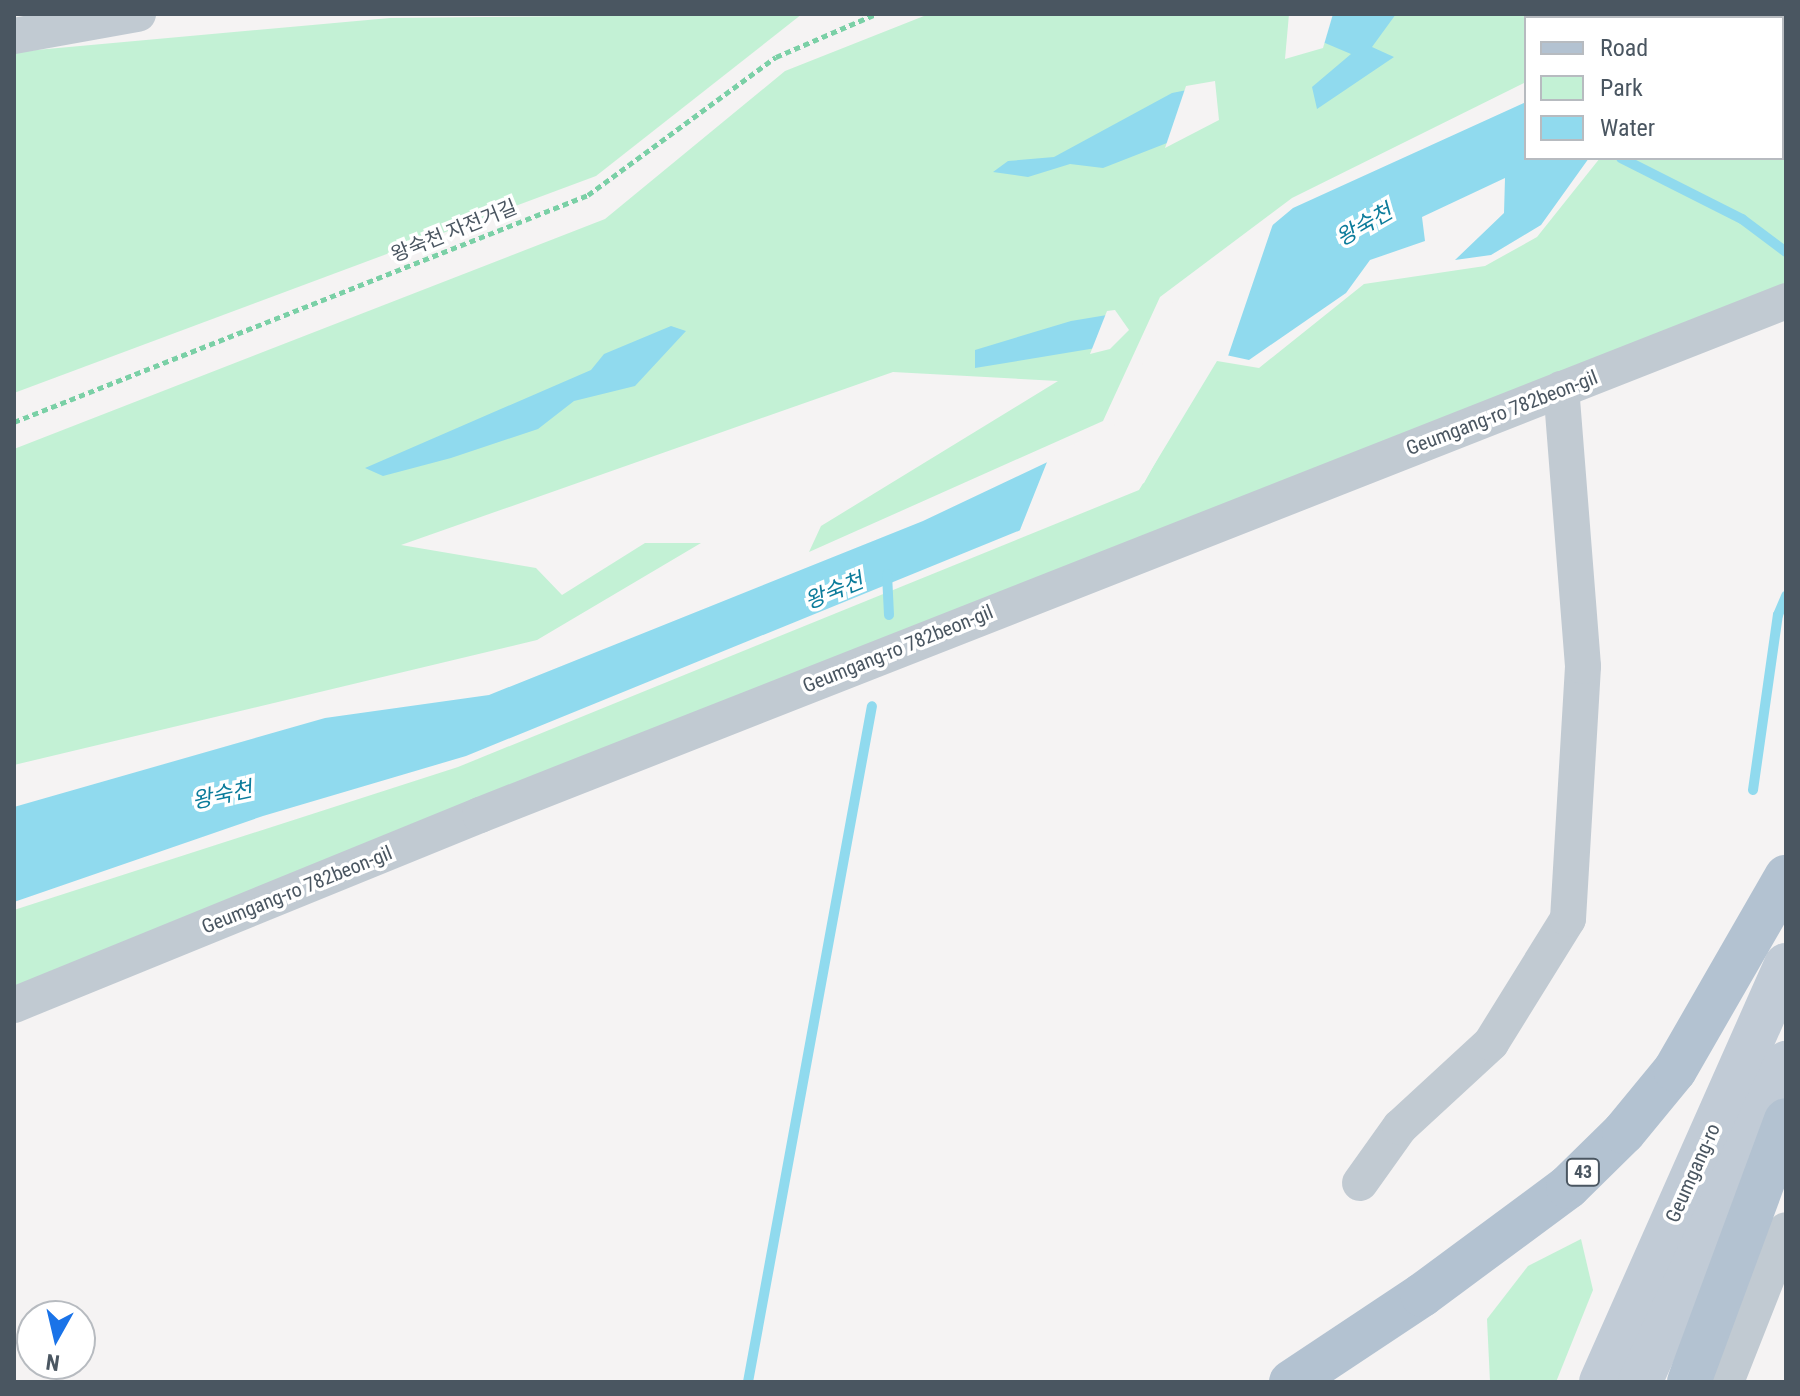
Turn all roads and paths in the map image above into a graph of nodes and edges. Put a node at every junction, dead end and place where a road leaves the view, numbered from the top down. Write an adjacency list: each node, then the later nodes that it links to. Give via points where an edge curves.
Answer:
1 (138, 14): 3 (street)
2 (876, 14): 6 (path, 왕숙천 자전거길, via 776,57 588,195)
3 (14, 36)
4 (1786, 301): 5 (street, Geumgang-ro 782beon-gil)
5 (1561, 389): 9 (street, Geumgang-ro 782beon-gil, via 480,815); 12 (street, via 1583,666 1568,919 1491,1043 1400,1127)
6 (14, 422)
7 (1786, 877): 14 (main road, 43, via 1675,1070 1624,1132 1568,1187 1422,1295)
8 (1786, 965): 15 (street, Geumgang-ro)
9 (14, 1005)
10 (1786, 1063): 16 (street, Geumgang-ro)
11 (1786, 1120): 17 (main road)
12 (1360, 1183)
13 (1786, 1230): 18 (street)
14 (1291, 1382)
15 (1601, 1382)
16 (1640, 1382)
17 (1689, 1382)
18 (1726, 1382)

